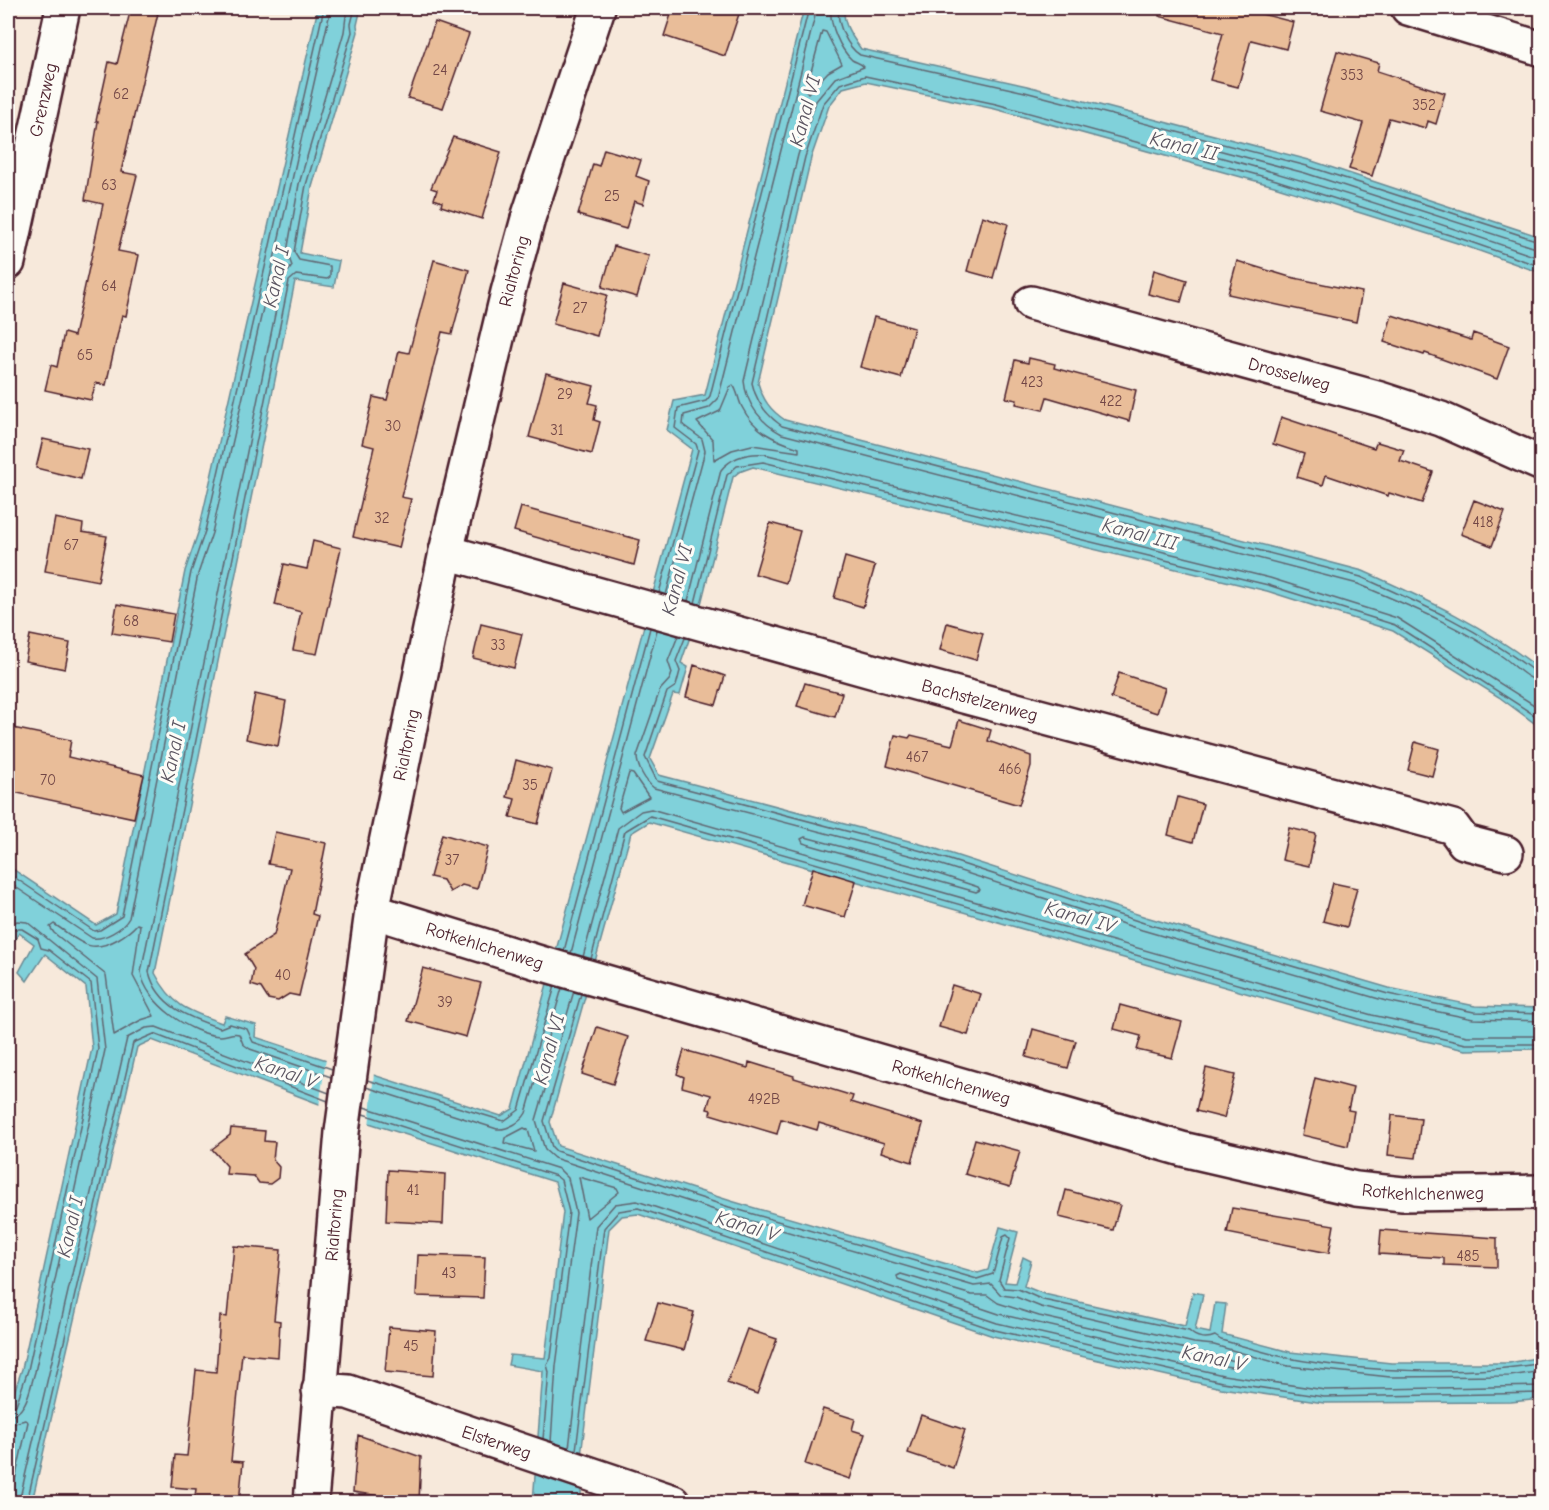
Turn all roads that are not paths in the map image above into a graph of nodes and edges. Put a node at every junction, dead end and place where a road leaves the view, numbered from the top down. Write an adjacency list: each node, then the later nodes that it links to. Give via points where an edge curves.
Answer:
1 (63, 8): 5 (street, Grenzweg)
2 (598, 8): 8 (street, Rialtoring, via 529,215)
3 (1408, 8): 4 (street)
4 (1542, 49)
5 (8, 262)
6 (1031, 303): 7 (street, Drosselweg, via 1380,399 1441,419)
7 (1542, 464)
8 (446, 552): 9 (street, Bachstelzenweg, via 1453,827 1464,842); 10 (street, Rialtoring)
9 (1506, 853)
10 (372, 910): 11 (street, Rotkehlchenweg, via 603,982 1182,1149 1356,1189 1402,1194); 12 (street, Rialtoring, via 342,1132)
11 (1542, 1192)
12 (319, 1390): 13 (street, Rialtoring); 14 (street, Elsterweg, via 348,1392)
13 (310, 1503)
14 (673, 1503)

